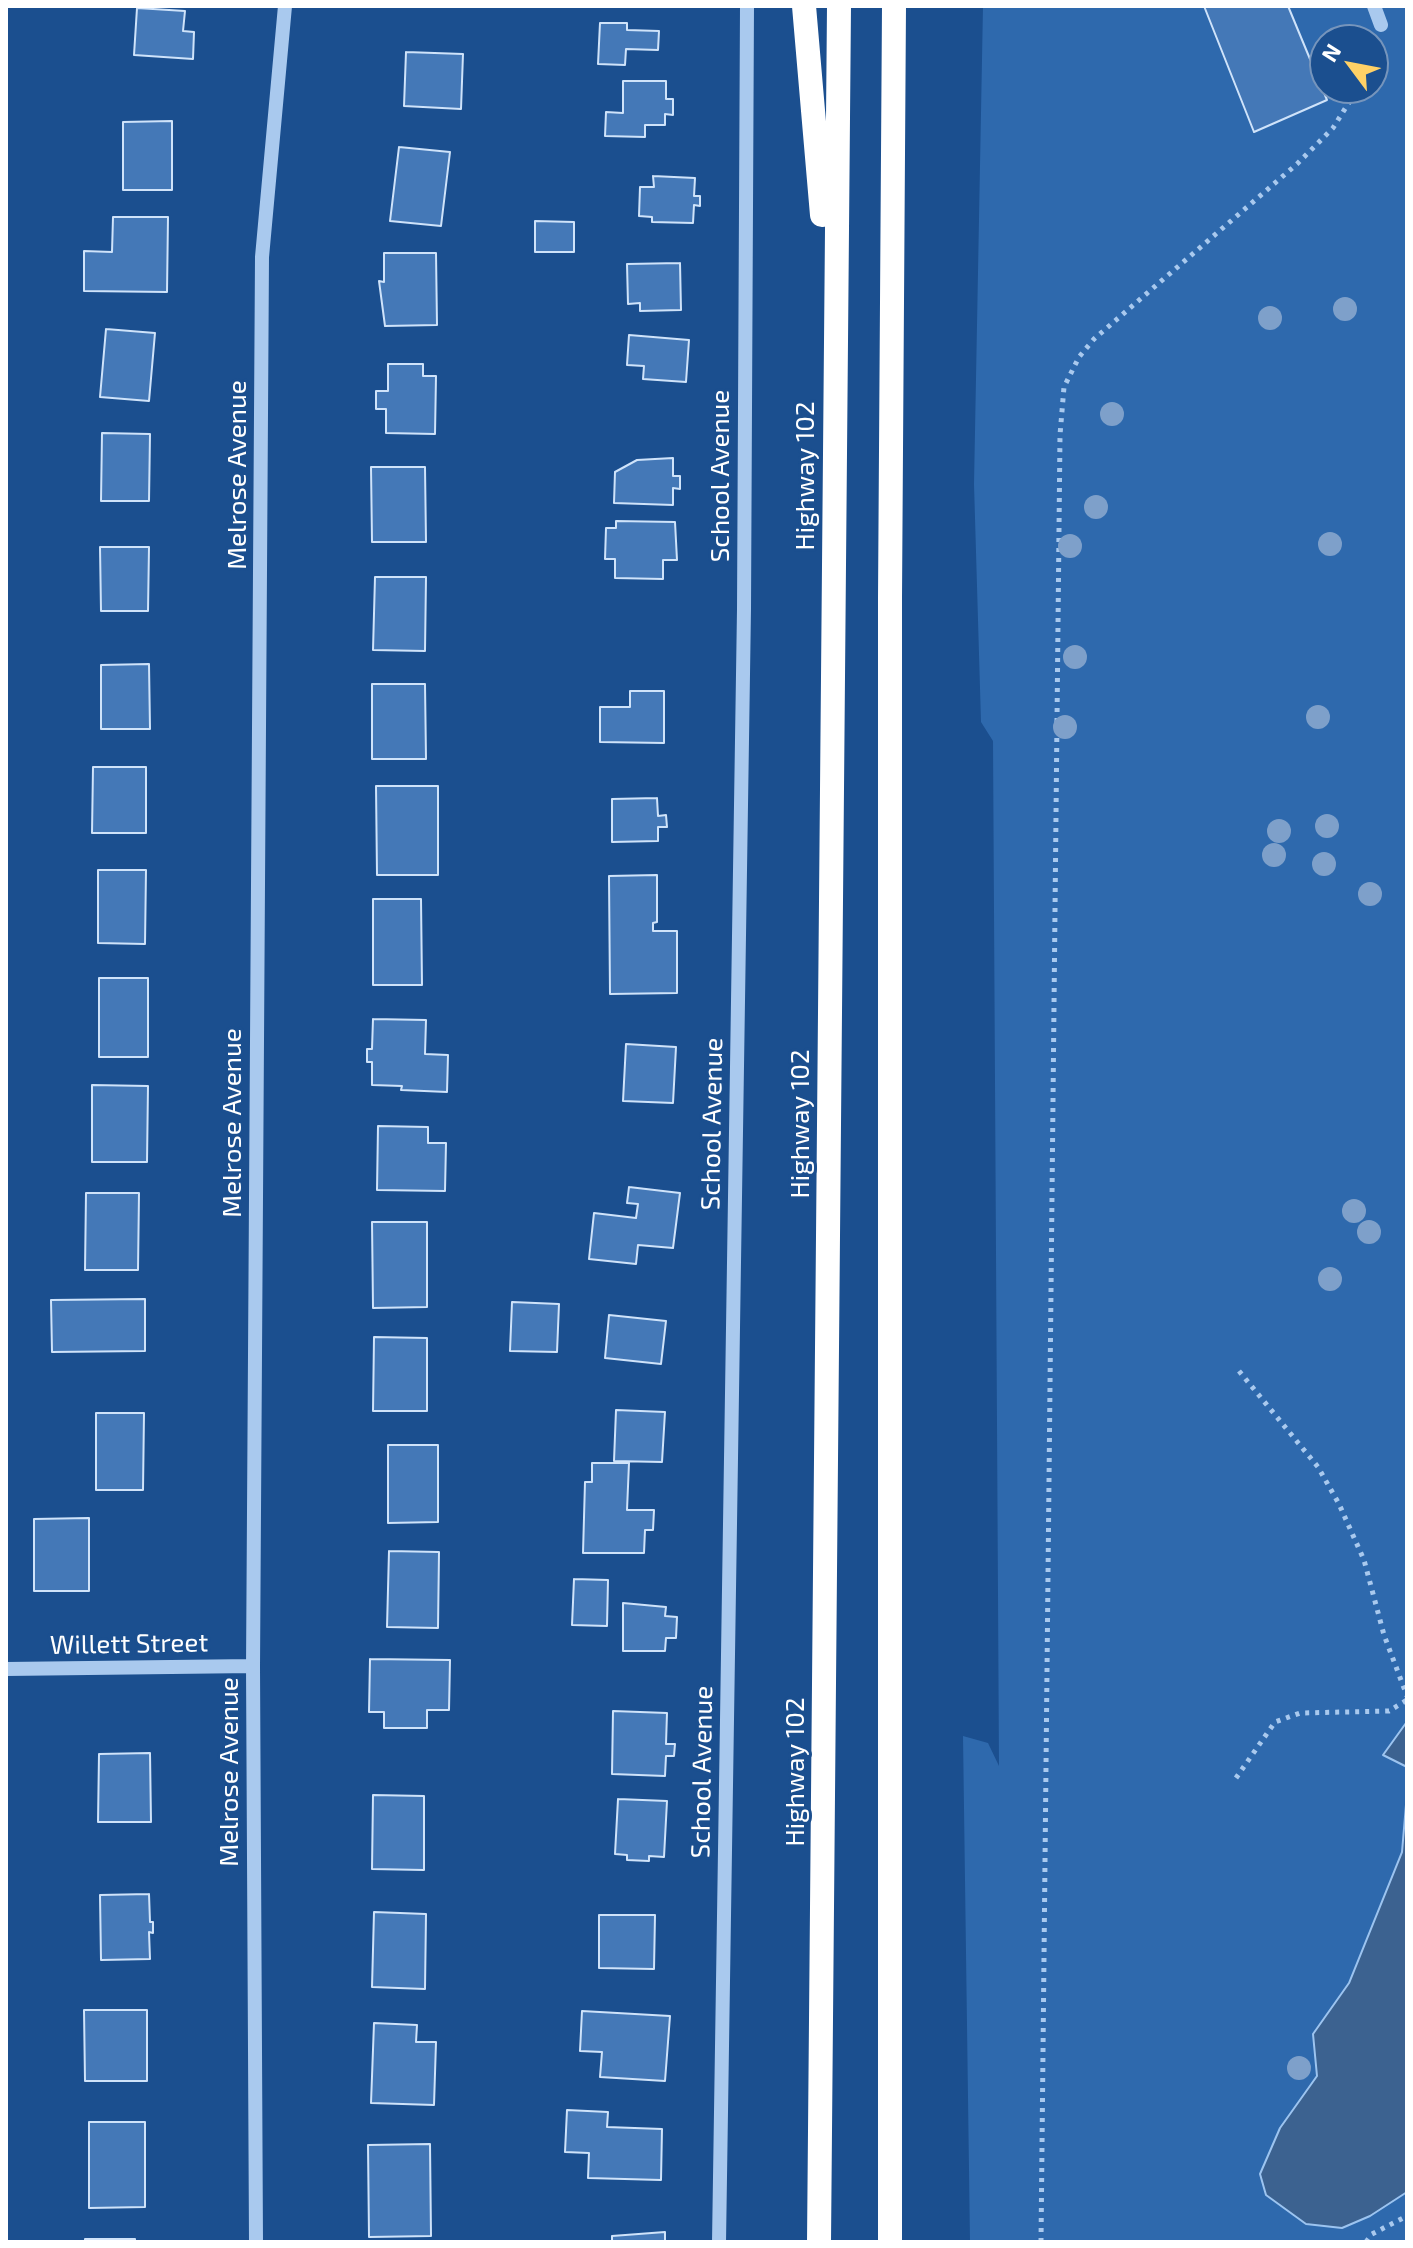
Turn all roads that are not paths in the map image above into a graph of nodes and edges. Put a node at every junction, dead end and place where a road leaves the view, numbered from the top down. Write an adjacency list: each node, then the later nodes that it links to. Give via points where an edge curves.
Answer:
1 (285, 6): 7 (street, Melrose Avenue, via 262,257)
2 (747, 6): 10 (street, School Avenue, via 744,609)
3 (804, 6): 6 (highway)
4 (839, 6): 6 (highway, Highway 102)
5 (894, 6): 12 (highway)
6 (834, 342): 11 (highway, Highway 102)
7 (253, 1666): 8 (street, Willett Street); 9 (street, Melrose Avenue)
8 (6, 1669)
9 (256, 2242)
10 (719, 2242)
11 (819, 2242)
12 (890, 2242)

